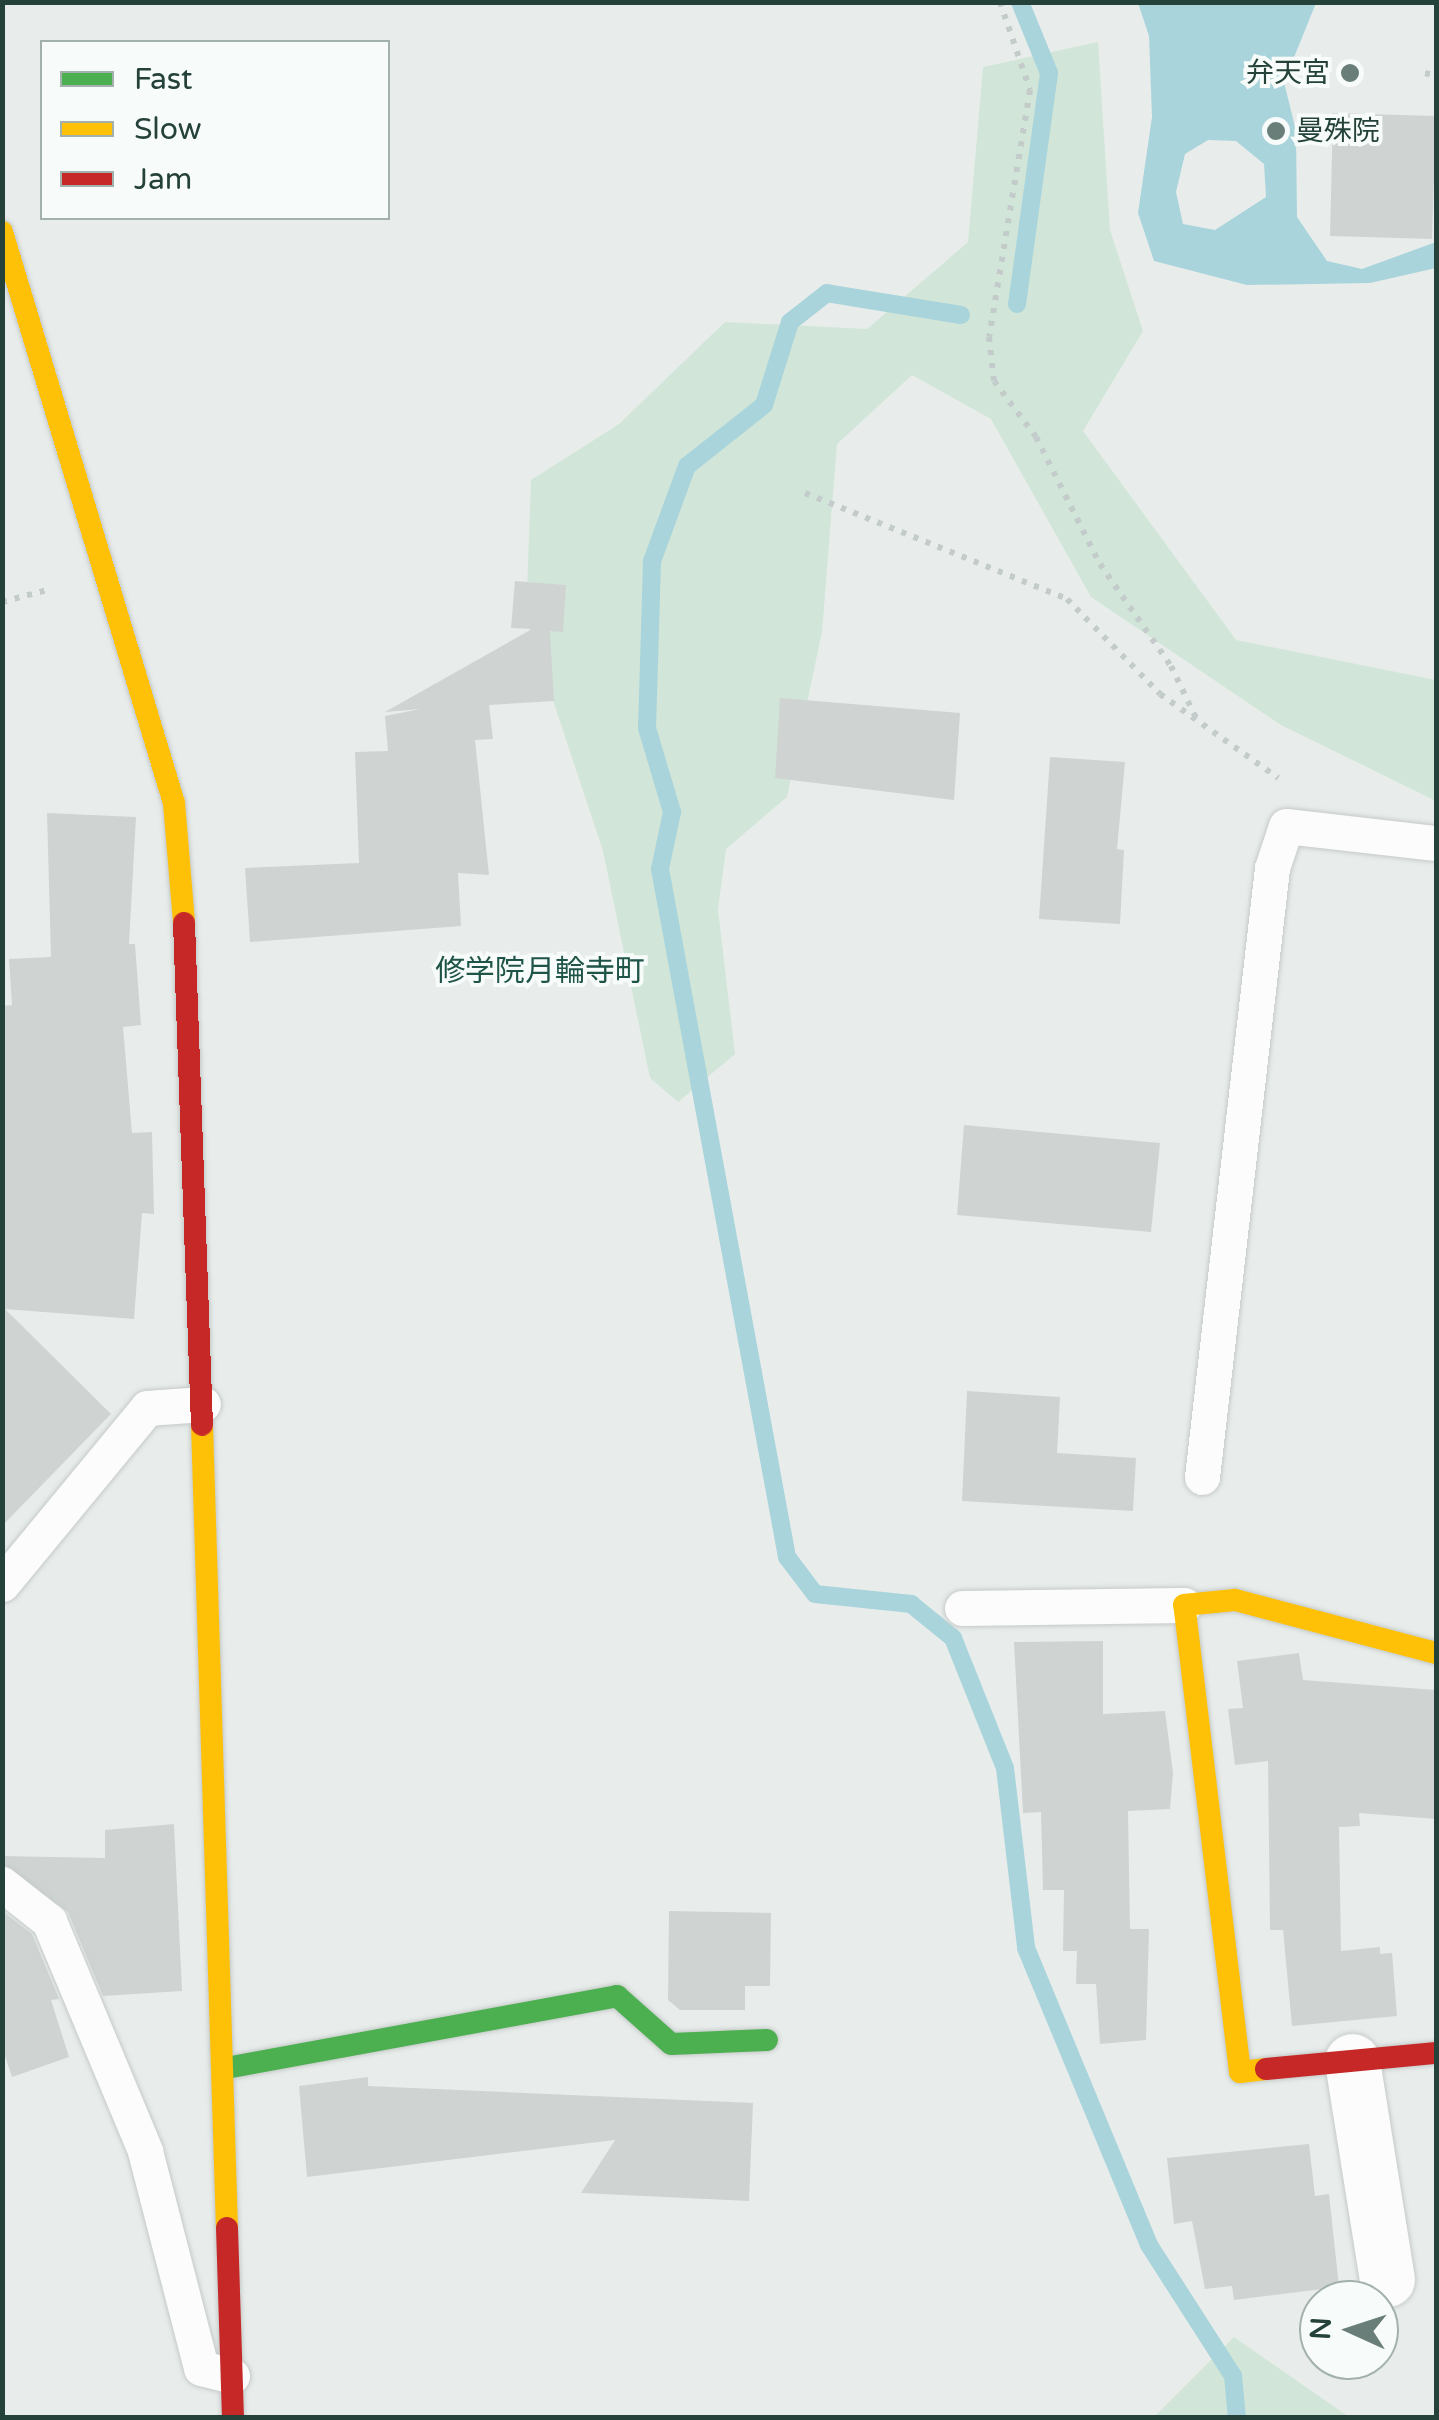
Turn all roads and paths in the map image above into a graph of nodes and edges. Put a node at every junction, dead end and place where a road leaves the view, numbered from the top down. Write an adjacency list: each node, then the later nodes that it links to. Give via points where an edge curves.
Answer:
1 (1000, 2): 6 (path, via 1030,90 989,337 994,381 1036,437 1100,564 1171,666)
2 (1425, 74): 3 (path)
3 (1436, 76)
4 (2, 232): 9 (street, via 174,802 187,960)
5 (805, 493): 6 (path, via 1067,598 1160,694)
6 (1197, 720): 7 (path)
7 (1356, 834): 8 (lane); 10 (lane, via 1286,826 1272,868)
8 (1436, 844)
9 (203, 1404): 11 (lane, via 147,1408); 19 (street)
10 (1202, 1477)
11 (2, 1584)
12 (1184, 1605): 13 (lane); 14 (street, via 1235,1600); 18 (street, via 1240,2072)
13 (962, 1608)
14 (1436, 1653)
15 (2, 1884): 21 (lane, via 49,1921 144,2151 201,2368)
16 (767, 2040): 19 (street, via 671,2044 617,1996)
17 (1436, 2053): 18 (street)
18 (1352, 2061): 20 (street)
19 (226, 2068): 21 (street)
20 (1387, 2279)
21 (232, 2376): 22 (street)
22 (233, 2418)

